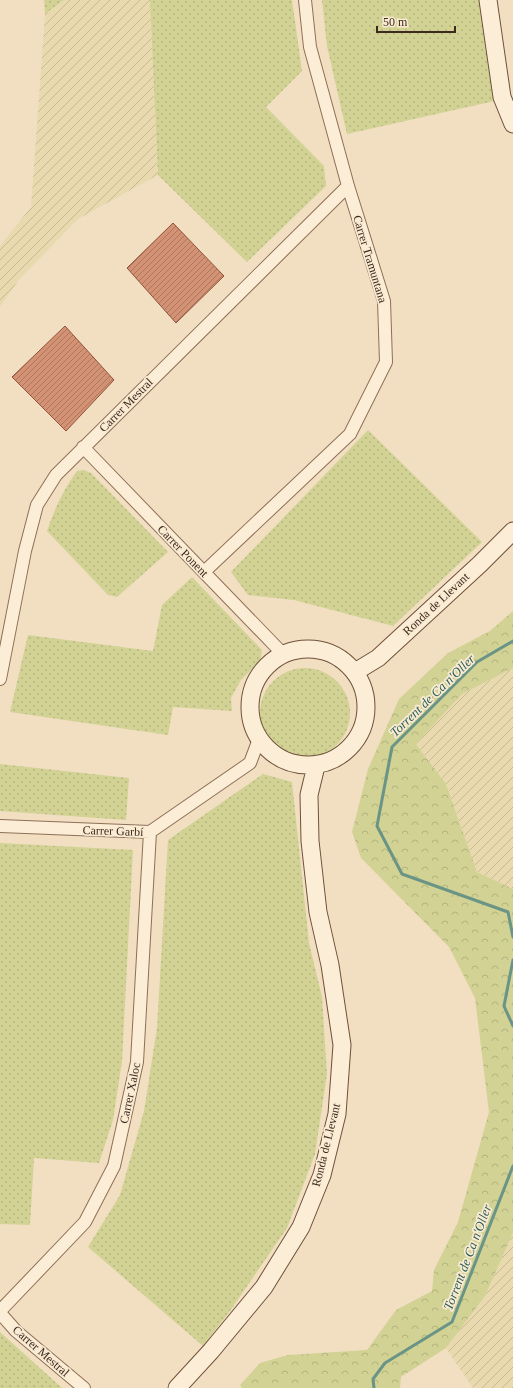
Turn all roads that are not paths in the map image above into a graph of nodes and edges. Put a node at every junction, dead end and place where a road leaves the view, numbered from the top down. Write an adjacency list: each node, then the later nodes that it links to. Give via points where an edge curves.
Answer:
1 (305, 0): 4 (street, Carrer Tramuntana, via 310,46)
2 (488, 0): 3 (main road, via 502,97)
3 (513, 124)
4 (348, 186): 5 (street, Carrer Mestral); 7 (street, Carrer Tramuntana, via 384,301 386,362 350,434)
5 (83, 447): 7 (street, Carrer Ponent); 10 (street, Carrer Mestral, via 56,475 37,505 25,551)
6 (513, 531): 9 (main road, Ronda de Llevant, via 378,658)
7 (204, 572): 8 (street, Carrer Ponent)
8 (283, 654): 9 (main road, via 302,649 322,651 340,658); 11 (main road, via 259,676 251,695 250,710)
9 (355, 672): 12 (main road, via 361,682 366,701 365,724 356,742 332,761)
10 (0, 679)
11 (259, 739): 12 (main road, via 273,754 296,765); 14 (street, Carrer Garbí, via 250,763)
12 (316, 766): 17 (main road, Ronda de Llevant, via 308,795 310,841 318,912 330,965 342,1045 337,1114 322,1175 301,1227 264,1287)
13 (0, 826): 14 (street, Carrer Garbí)
14 (150, 832): 15 (street, Carrer Xaloc, via 137,1062 114,1166 85,1222)
15 (0, 1312): 16 (street, Carrer Mestral, via 16,1332)
16 (84, 1388)
17 (177, 1388)

